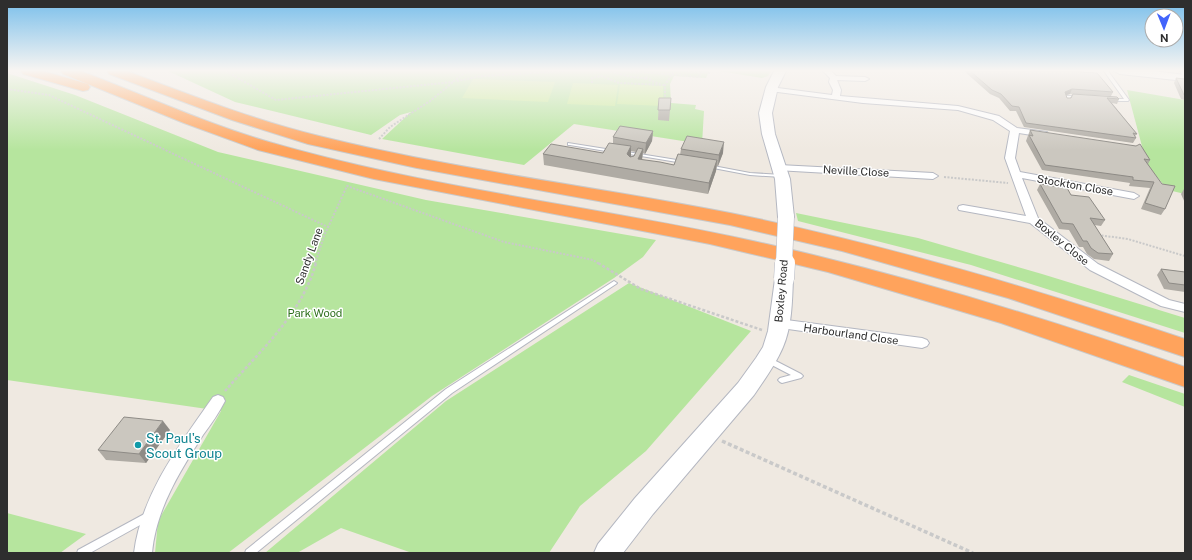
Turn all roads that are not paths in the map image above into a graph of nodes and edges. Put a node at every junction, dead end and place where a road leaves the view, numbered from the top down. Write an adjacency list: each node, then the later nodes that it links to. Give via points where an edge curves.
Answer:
1 (111, 97): 11 (highway)
2 (130, 97): 11 (highway)
3 (183, 97): 33 (highway, via 227,114 309,138 414,162 728,218 850,246 998,286)
4 (768, 97): 23 (street, Boxley Road, via 765,109 766,132)
5 (829, 97): 8 (street)
6 (1066, 97): 10 (lane)
7 (1125, 97): 9 (lane, via 1127,100)
8 (835, 98): 12 (street, via 958,108 996,118)
9 (1106, 100)
10 (1067, 101)
11 (170, 114): 35 (highway, via 264,146 344,166 712,238 847,270 1029,323)
12 (1015, 130): 13 (street); 24 (street, Boxley Close, via 1010,158)
13 (1054, 136)
14 (570, 144): 15 (lane)
15 (604, 149): 16 (lane); 17 (lane)
16 (636, 154): 18 (lane); 19 (lane)
17 (600, 155)
18 (666, 159): 20 (lane); 21 (lane)
19 (633, 160)
20 (689, 163)
21 (663, 165)
22 (704, 165): 23 (lane, via 750,174)
23 (780, 172): 25 (street, Neville Close, via 874,172); 31 (street, Boxley Road, bridge, via 786,217 784,279)
24 (1016, 174): 26 (street, Stockton Close); 28 (street, Boxley Close)
25 (933, 176)
26 (1134, 196)
27 (963, 208): 28 (street)
28 (1033, 220): 30 (street, Boxley Close, via 1094,267 1165,303)
29 (614, 283): 41 (lane, via 449,391)
30 (1185, 308)
31 (778, 330): 32 (street, Harbourland Close); 34 (street, Boxley Road)
32 (922, 343)
33 (1185, 348)
34 (766, 359): 36 (lane, via 799,376); 42 (street, Boxley Road, via 746,389 644,506)
35 (1185, 377)
36 (782, 380)
37 (218, 401): 38 (street, via 194,435 166,483)
38 (153, 514): 39 (lane); 40 (street)
39 (81, 553)
40 (143, 553)
41 (249, 553)
42 (607, 553)

